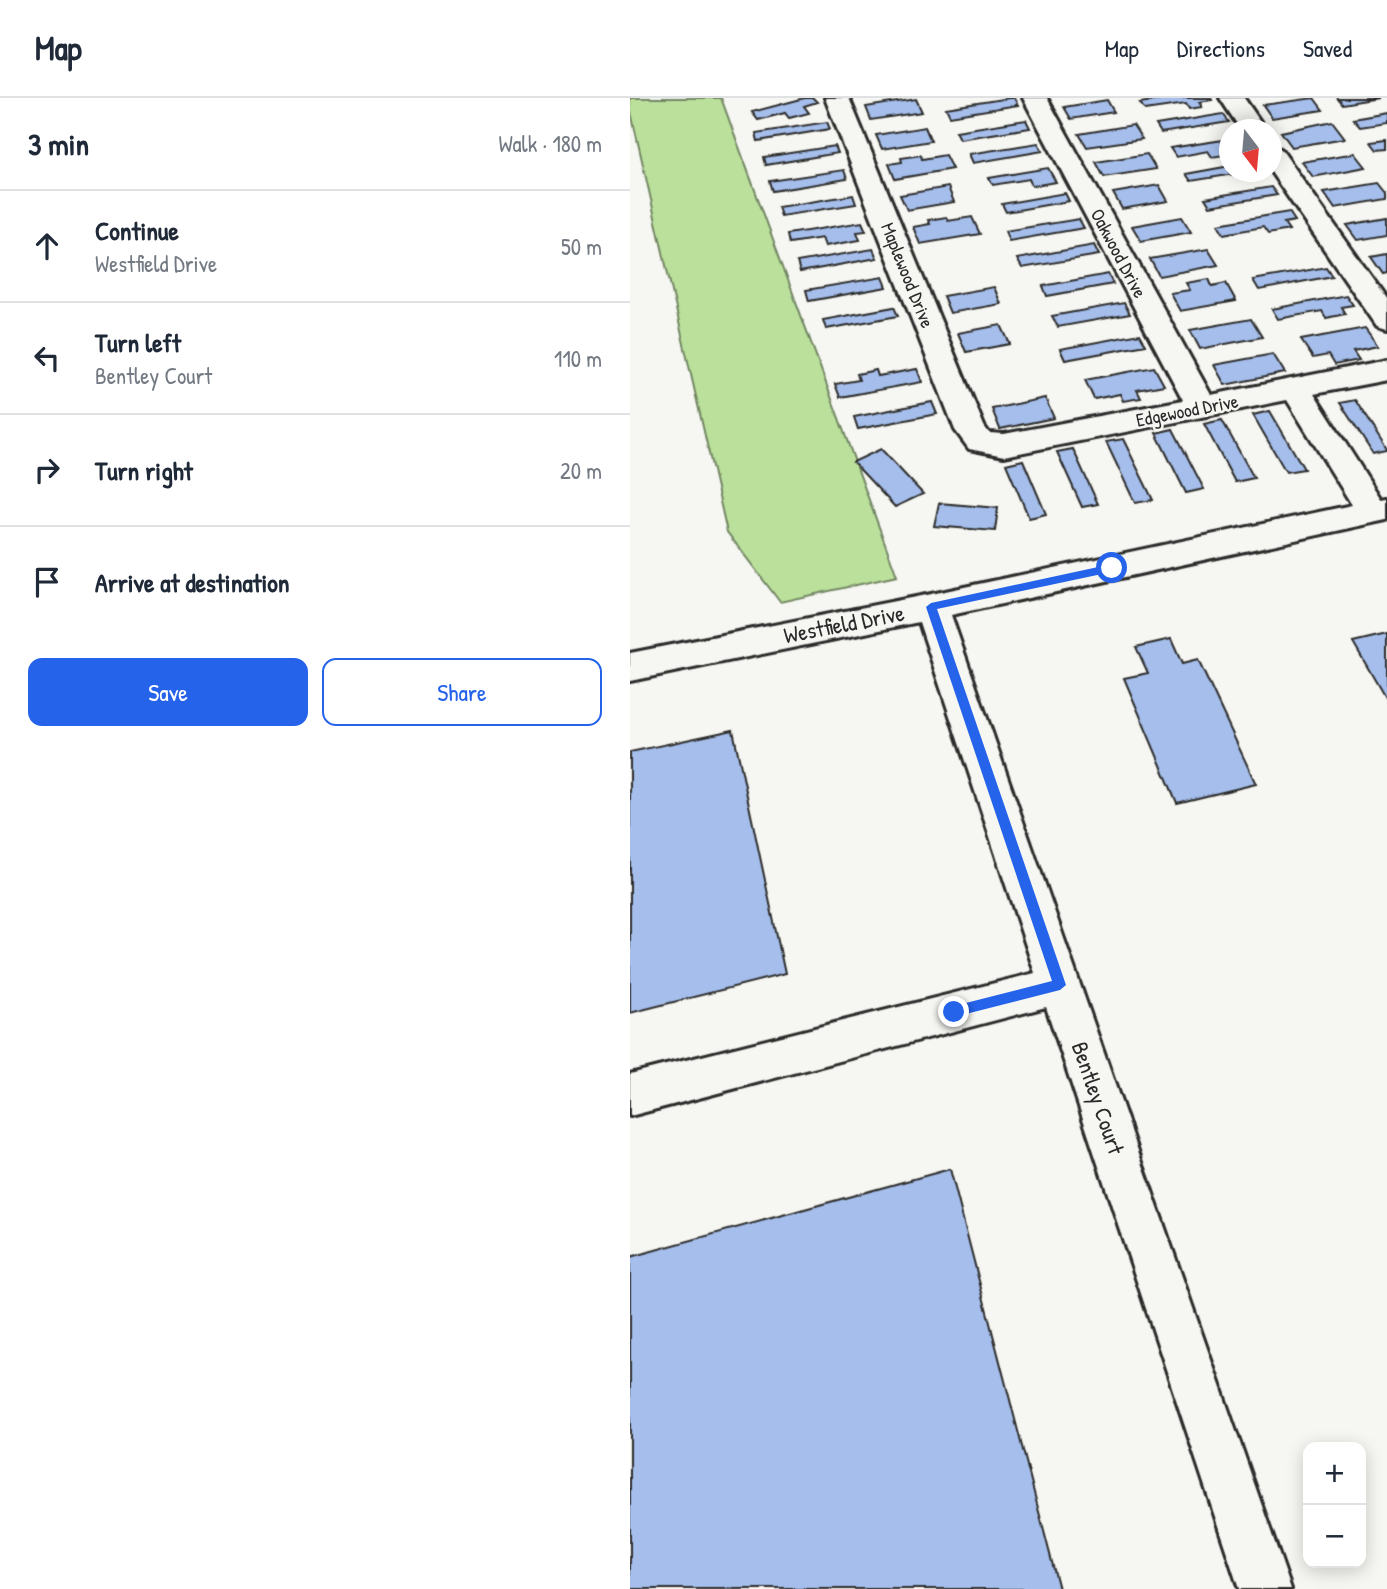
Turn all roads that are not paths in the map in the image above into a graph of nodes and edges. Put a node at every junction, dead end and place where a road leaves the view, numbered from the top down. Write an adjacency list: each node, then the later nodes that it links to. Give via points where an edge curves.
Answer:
1 (837, 98): 10 (street, Maplewood Drive, via 970,430)
2 (1035, 98): 9 (street, Oakwood Drive)
3 (1232, 98): 4 (street)
4 (1246, 119)
5 (1282, 168): 6 (street)
6 (1387, 320)
7 (1387, 370): 8 (street, Edgewood Drive)
8 (1295, 389): 9 (street, Edgewood Drive); 11 (street)
9 (1202, 407): 10 (street, Edgewood Drive, via 1045,438)
10 (987, 444)
11 (1380, 511): 12 (street, Westfield Drive)
12 (931, 607): 13 (street, Westfield Drive); 14 (street, Bentley Court)
13 (630, 667)
14 (1060, 985): 15 (street); 16 (street, Bentley Court)
15 (630, 1095)
16 (1265, 1589)

